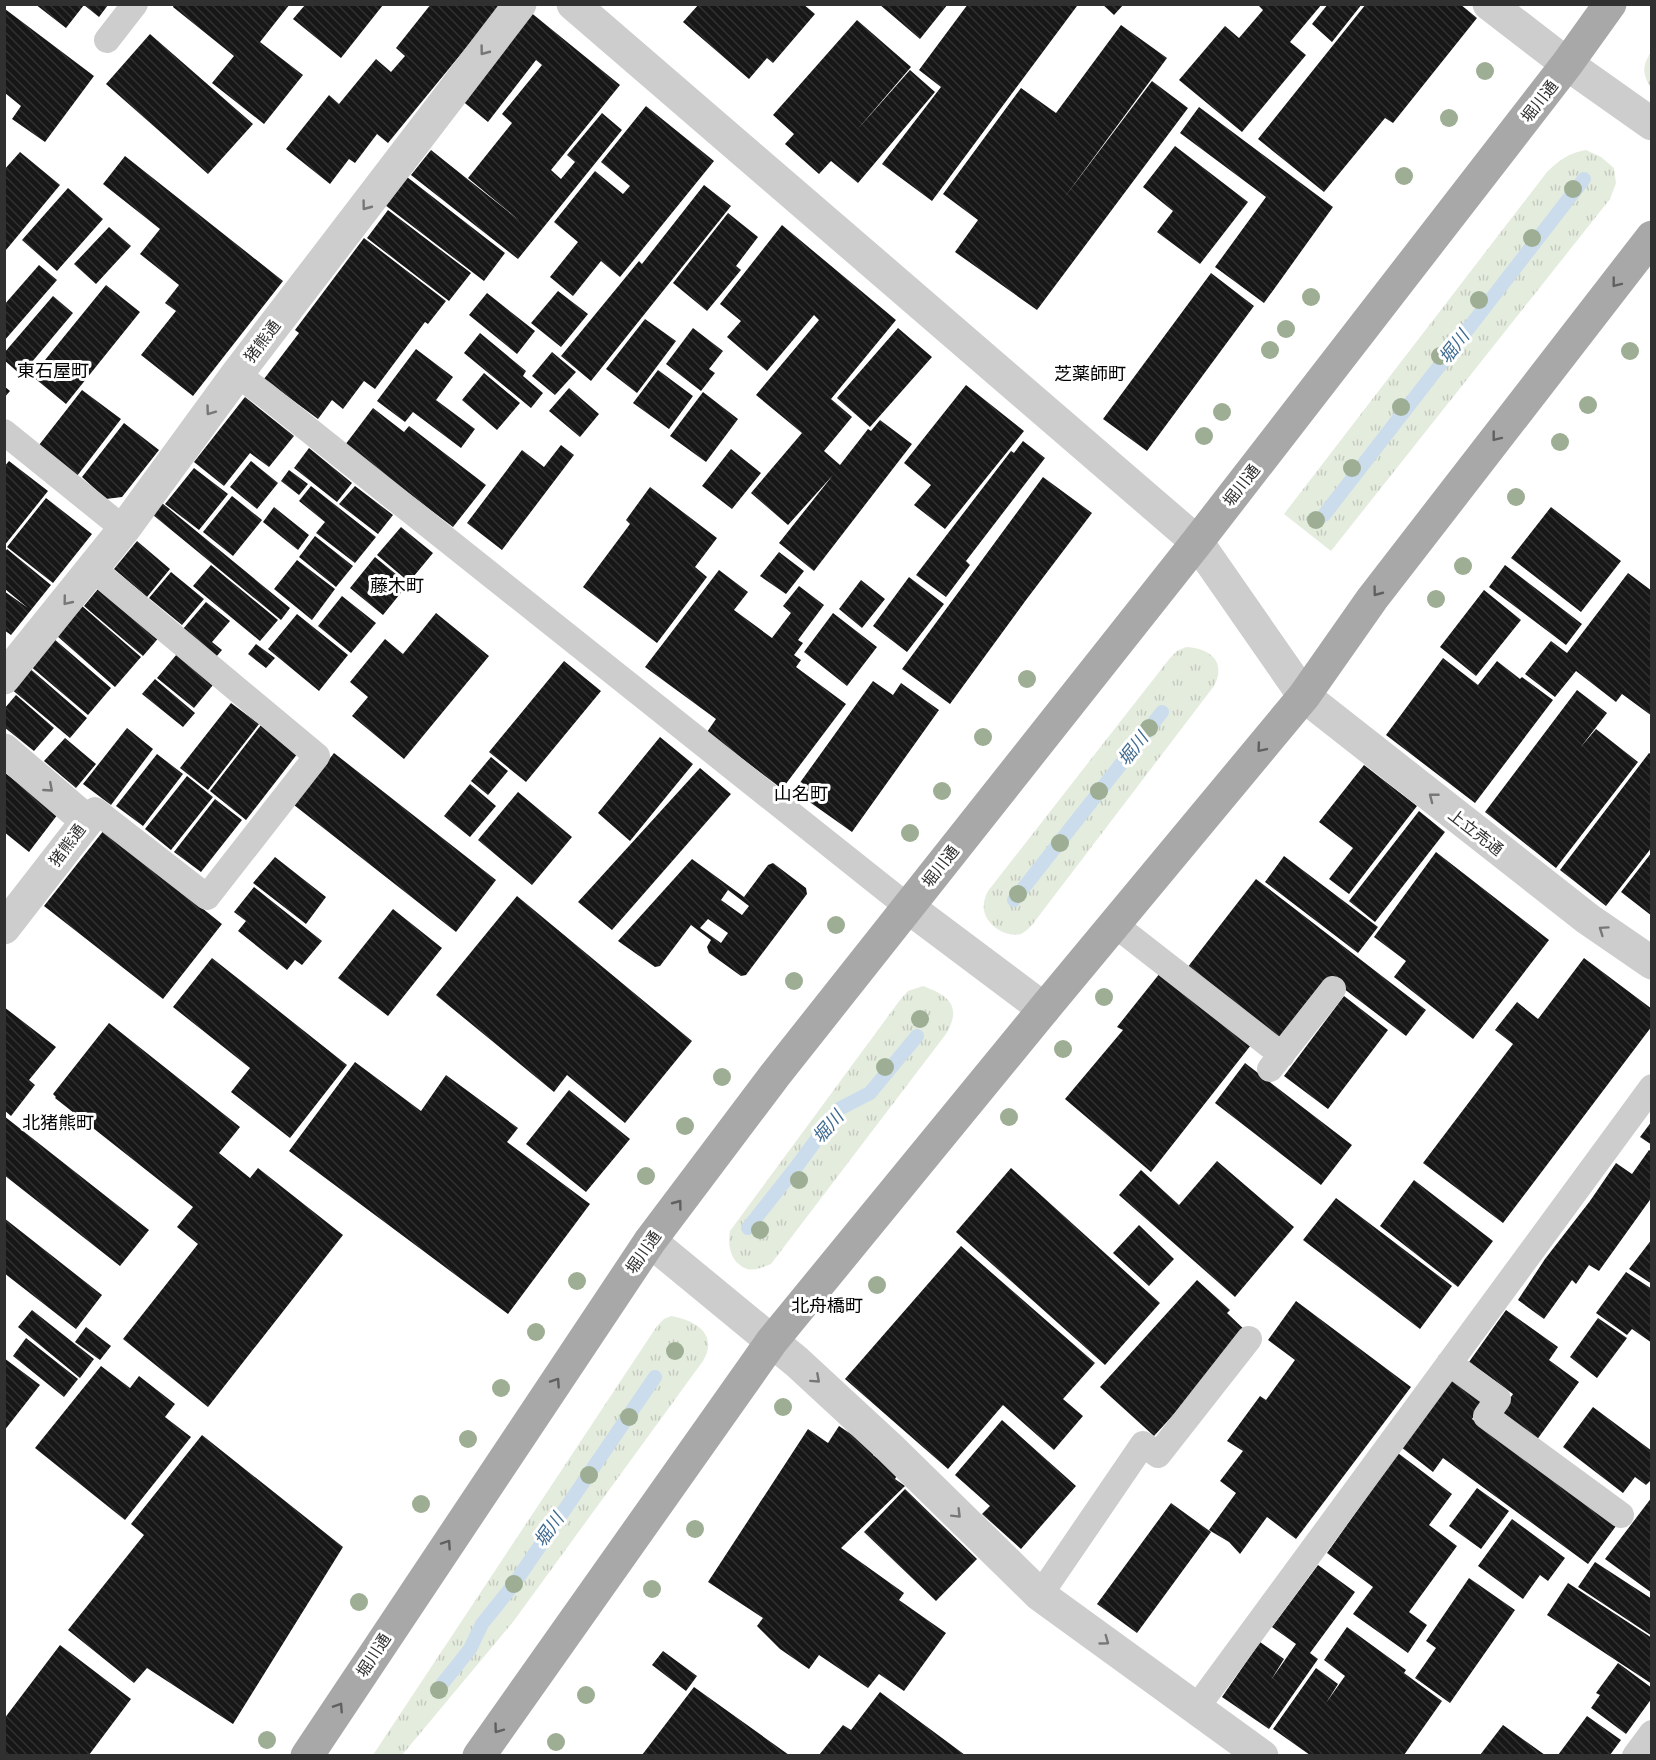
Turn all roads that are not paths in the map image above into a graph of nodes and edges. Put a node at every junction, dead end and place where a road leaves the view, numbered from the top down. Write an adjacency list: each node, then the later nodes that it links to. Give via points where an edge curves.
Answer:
1 (135, 4): 6 (lane)
2 (520, 4): 10 (street, 猪熊通, one-way to 10)
3 (573, 4): 13 (street, 上立売通)
4 (1489, 4): 7 (street)
5 (1610, 4): 7 (main road, 堀川通)
6 (107, 40)
7 (1567, 64): 8 (street); 13 (main road, 堀川通)
8 (1652, 124)
9 (1652, 237): 16 (main road, one-way to 16, via 1372,598)
10 (237, 374): 12 (street, 猪熊通, one-way to 12); 19 (lane)
11 (4, 432): 12 (lane)
12 (124, 528): 14 (street, 猪熊通)
13 (1197, 542): 16 (street, 上立売通); 19 (main road, 堀川通)
14 (93, 569): 15 (street, 猪熊通, one-way to 15); 18 (lane, via 316,756 207,897 95,810)
15 (4, 678)
16 (1304, 696): 20 (main road, one-way to 20); 22 (street, 上立売通, one-way to 16, via 1588,919)
17 (4, 750): 18 (street, 猪熊通, one-way to 18)
18 (87, 821): 21 (street, 猪熊通)
19 (908, 907): 24 (street); 26 (main road, 堀川通, one-way to 19)
20 (1114, 924): 23 (lane, via 1276,1062); 24 (main road)
21 (4, 928)
22 (1652, 963)
23 (1333, 989)
24 (1044, 1009): 28 (main road)
25 (1652, 1087): 29 (lane)
26 (650, 1241): 28 (street); 34 (main road, 堀川通, one-way to 26)
27 (1249, 1339): 31 (lane, via 1158,1455 1143,1444)
28 (772, 1341): 31 (street, one-way to 31, via 889,1447); 35 (main road, one-way to 35)
29 (1449, 1363): 30 (lane, via 1498,1399 1486,1416); 32 (lane)
30 (1621, 1515)
31 (1040, 1595): 32 (street, one-way to 32)
32 (1197, 1707): 36 (street)
33 (1652, 1733): 37 (lane)
34 (307, 1755)
35 (479, 1755)
36 (1262, 1755)
37 (1635, 1755)

